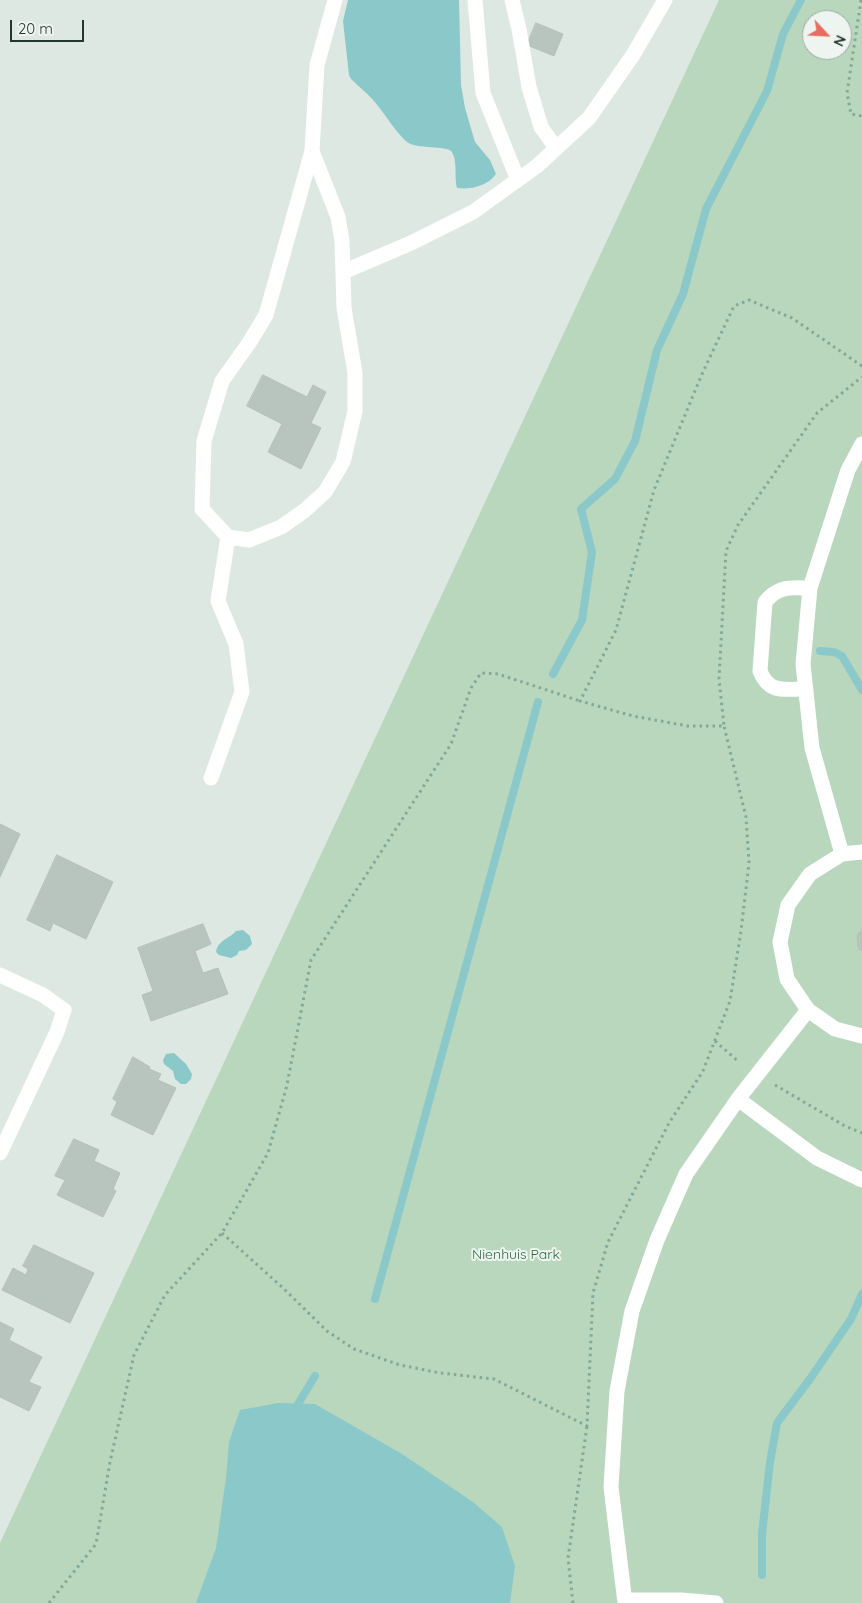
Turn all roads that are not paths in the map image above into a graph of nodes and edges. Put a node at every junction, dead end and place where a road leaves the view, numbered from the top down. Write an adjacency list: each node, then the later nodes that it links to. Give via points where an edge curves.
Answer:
1 (335, 0): 6 (street, via 317,65)
2 (474, 0): 7 (street, via 483,92)
3 (512, 0): 5 (street, via 529,87 541,127)
4 (665, 0): 5 (street, via 633,55 589,118)
5 (556, 148): 7 (street)
6 (312, 151): 8 (street, via 338,217); 10 (street, via 266,315 222,381 204,440 202,509)
7 (518, 180): 8 (street, via 473,212)
8 (343, 272): 10 (street, via 344,308 355,372 355,411 343,462 325,492 281,527 250,540)
9 (862, 444): 11 (street, via 848,470)
10 (228, 537): 13 (street, via 218,601 236,644 242,692)
11 (810, 588): 12 (street, via 803,664); 12 (street, via 782,588 765,602 760,671 764,681 776,690)
12 (806, 689): 15 (street, via 812,748)
13 (211, 778)
14 (862, 852): 15 (street)
15 (842, 854): 17 (street, via 810,874 788,905 780,942 785,970 787,979)
16 (0, 975): 20 (street, via 43,995 64,1010)
17 (808, 1010): 18 (street, via 835,1029); 19 (street)
18 (862, 1036)
19 (738, 1099): 21 (street, via 817,1158); 22 (street, via 686,1174 657,1240 632,1311 618,1391 611,1487)
20 (0, 1153)
21 (862, 1180)
22 (625, 1602): 23 (street, via 681,1600)
23 (716, 1603)

